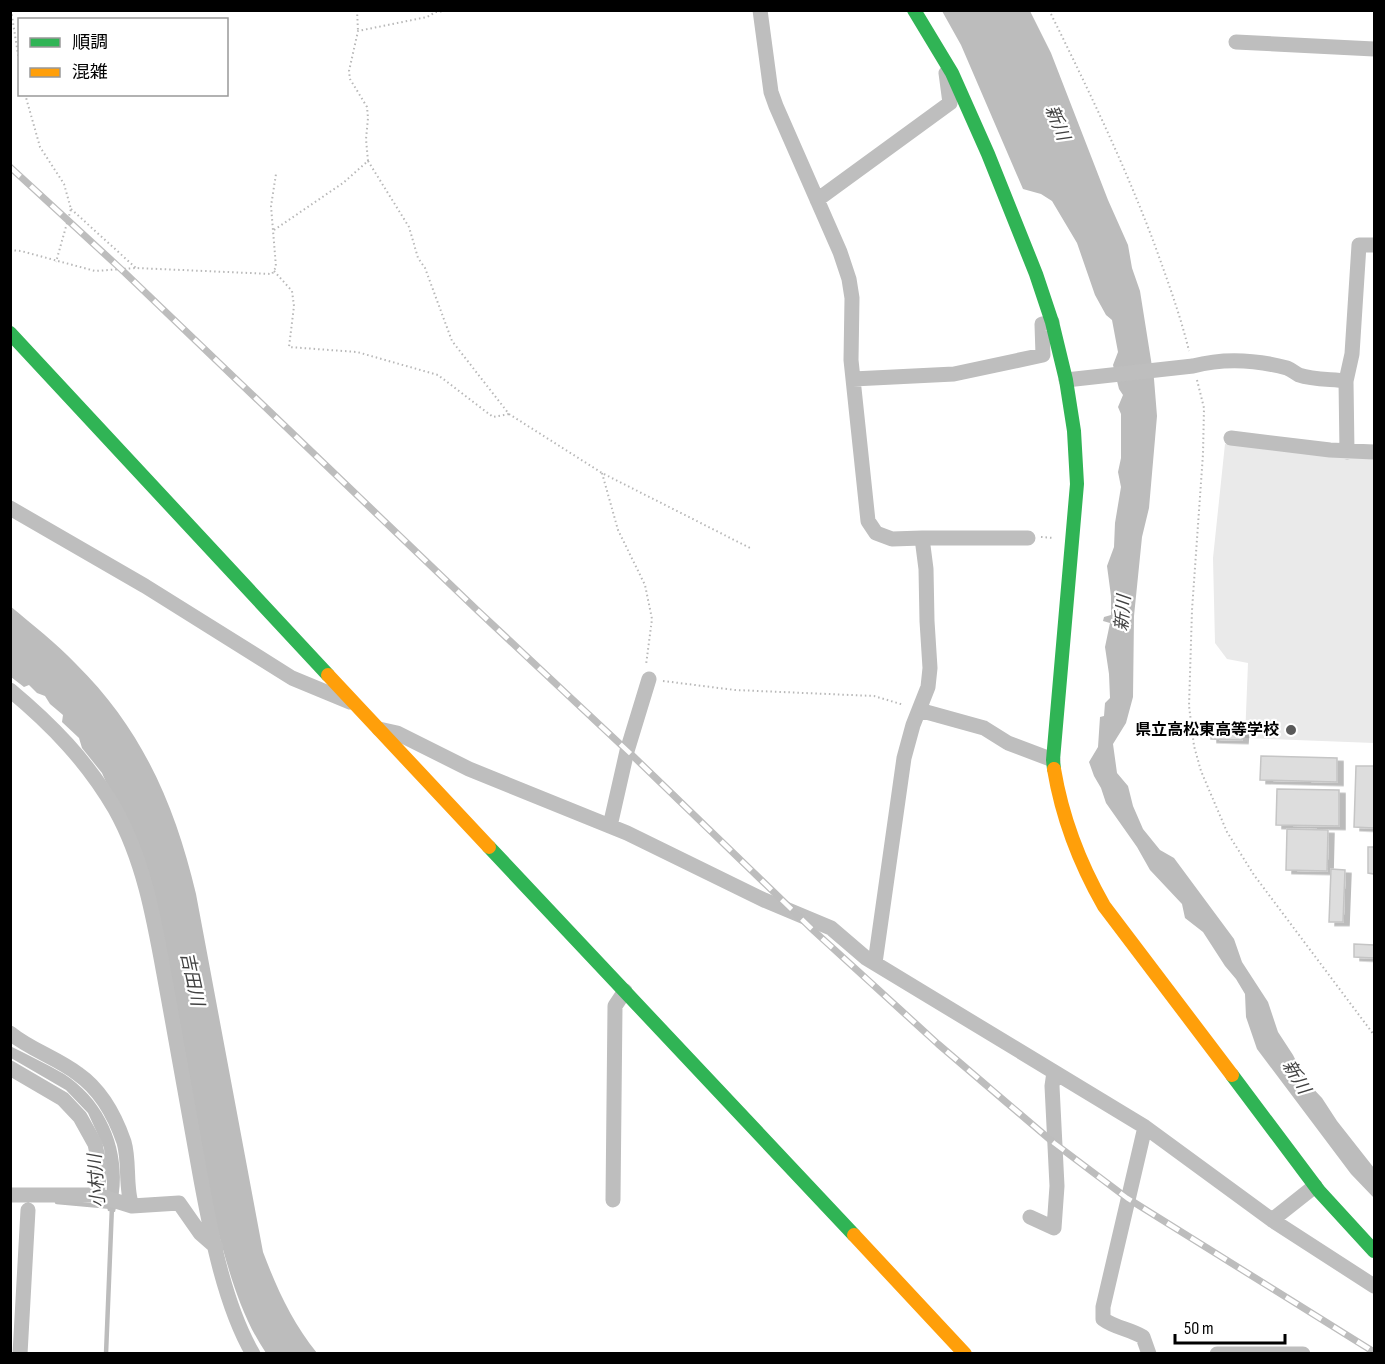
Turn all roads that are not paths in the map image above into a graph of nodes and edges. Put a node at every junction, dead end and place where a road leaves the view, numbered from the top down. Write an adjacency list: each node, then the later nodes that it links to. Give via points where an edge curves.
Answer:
1 (760, 10): 6 (street, via 771,92)
2 (914, 10): 5 (street)
3 (1236, 42): 4 (street)
4 (1374, 49)
5 (944, 61): 6 (street, via 950,103); 8 (street, via 988,154)
6 (817, 200): 10 (street, via 849,279)
7 (1374, 245): 12 (street, via 1359,245 1352,354)
8 (1052, 322): 10 (street, via 1042,324 1043,355 954,374); 11 (street)
9 (10, 333): 23 (street)
10 (853, 379): 17 (street, via 868,521 876,534 892,539)
11 (1066, 380): 12 (street, via 1210,362 1258,363 1300,375); 26 (street, via 1077,484)
12 (1346, 381): 14 (street)
13 (1231, 438): 14 (street)
14 (1347, 452): 15 (street)
15 (1374, 452)
16 (10, 508): 23 (street, via 292,678)
17 (922, 538): 18 (street); 24 (street, via 930,668)
18 (1028, 538)
19 (649, 679): 27 (street)
20 (10, 690): 22 (street)
21 (10, 702): 22 (street)
22 (28, 704): 42 (street, via 63,737 97,782 115,810 141,868)
23 (355, 704): 25 (street)
24 (919, 710): 26 (street, via 984,728 1008,743); 28 (street, via 904,758)
25 (380, 729): 27 (street); 29 (street)
26 (1053, 760): 34 (street, via 1072,837 1097,897)
27 (610, 826): 28 (street, via 831,928)
28 (874, 963): 32 (street)
29 (625, 991): 37 (street, via 615,1006); 47 (street)
30 (10, 1033): 38 (street, via 79,1074 100,1094 124,1143)
31 (10, 1068): 36 (street, via 63,1099 80,1117 94,1144)
32 (1054, 1072): 33 (street); 40 (street, via 1054,1228)
33 (1145, 1127): 41 (street); 48 (street, via 1103,1319 1143,1337)
34 (1315, 1186): 41 (street); 43 (street)
35 (10, 1195): 36 (street)
36 (101, 1196): 38 (street)
37 (613, 1200)
38 (129, 1204): 42 (street, via 179,1203 200,1233)
39 (28, 1210): 45 (street)
40 (1030, 1217)
41 (1272, 1220): 44 (street)
42 (216, 1247): 46 (street, via 238,1322)
43 (1374, 1251)
44 (1374, 1286)
45 (20, 1353)
46 (253, 1353)
47 (965, 1353)
48 (1149, 1353)
49 (1217, 1353): 50 (street)
50 (1303, 1353)

